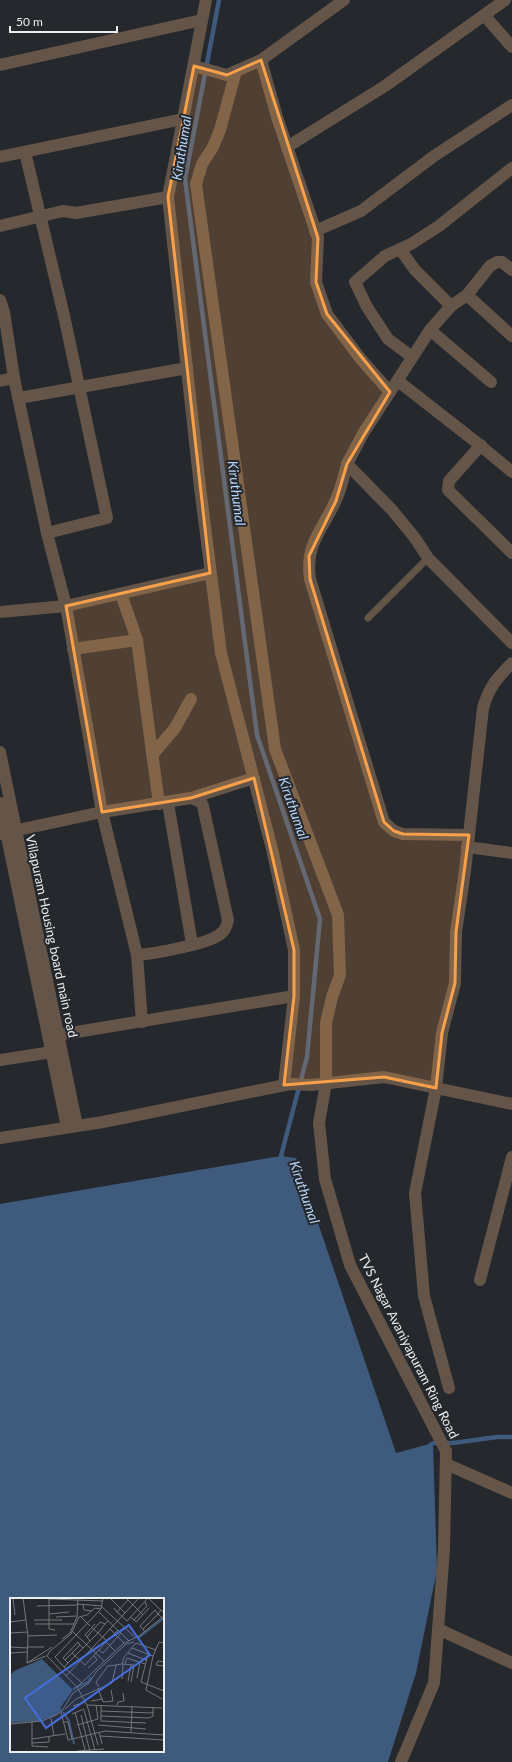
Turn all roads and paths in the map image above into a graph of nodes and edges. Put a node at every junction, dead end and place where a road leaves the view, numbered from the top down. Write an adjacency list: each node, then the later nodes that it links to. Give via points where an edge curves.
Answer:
1 (206, 0): 5 (street)
2 (344, 0): 7 (street)
3 (505, 0): 4 (street)
4 (484, 15): 6 (street); 13 (street, via 385,86)
5 (202, 20): 8 (street); 9 (street)
6 (512, 47)
7 (261, 60): 10 (street); 13 (street)
8 (0, 65)
9 (197, 67): 10 (street); 12 (street)
10 (231, 73): 71 (street, TVS Nagar Avaniyapuram Ring Road, via 220,130 202,164 196,184 275,749 338,915 340,975 326,1023)
11 (512, 105): 20 (street, via 434,156 361,211)
12 (183, 119): 14 (street); 17 (street)
13 (287, 147): 20 (street)
14 (25, 152): 15 (street); 18 (street)
15 (0, 158)
16 (510, 174): 21 (street, via 439,226)
17 (168, 197): 18 (street, via 76,212 63,211); 29 (street)
18 (41, 218): 19 (street); 34 (street)
19 (0, 226)
20 (316, 231): 35 (street, via 316,282 327,314)
21 (400, 249): 25 (street); 28 (street, via 385,256 355,282 367,307 388,339)
22 (512, 270): 23 (street, via 502,262 493,263)
23 (467, 294): 25 (street); 27 (street)
24 (0, 300): 30 (street)
25 (450, 306): 26 (street)
26 (430, 330): 28 (street); 33 (street)
27 (512, 336)
28 (412, 357): 32 (street)
29 (187, 368): 34 (street); 43 (street)
30 (14, 378): 31 (street); 36 (street)
31 (0, 381)
32 (398, 381): 35 (street); 37 (street)
33 (491, 382)
34 (80, 388): 36 (street); 40 (street, via 107,518)
35 (390, 392): 38 (street)
36 (19, 398): 40 (street)
37 (481, 445): 39 (street); 41 (street, via 449,481 448,490)
38 (347, 464): 42 (street, via 392,510); 61 (street, via 336,501 314,542 308,564 310,579 384,822 394,831 403,834)
39 (512, 472)
40 (47, 533): 45 (street)
41 (512, 553)
42 (428, 558): 47 (lane); 49 (street)
43 (210, 573): 44 (street); 55 (street, via 221,653)
44 (121, 594): 45 (street); 48 (street)
45 (66, 606): 46 (street); 50 (street)
46 (0, 612)
47 (368, 618)
48 (137, 640): 50 (street); 54 (street)
49 (512, 643)
50 (73, 649): 59 (street)
51 (512, 663): 61 (street, via 493,682 486,695)
52 (191, 699): 54 (street, via 174,728)
53 (0, 752): 60 (street, Villapuram Housing board main road)
54 (152, 755): 58 (street)
55 (254, 778): 56 (street); 66 (street, via 294,950)
56 (191, 798): 58 (street); 64 (street, via 201,802 203,806 228,920 227,926 218,936)
57 (0, 803): 60 (street, Villapuram Housing board main road)
58 (163, 803): 59 (street); 64 (street)
59 (102, 812): 60 (street); 65 (street)
60 (7, 833): 68 (street, Villapuram Housing board main road); 69 (street, Villapuram Housing board main road)
61 (469, 835): 62 (street)
62 (468, 847): 63 (street); 73 (street, via 456,932 455,983 442,1033)
63 (512, 853)
64 (192, 944): 65 (street, via 154,954)
65 (137, 955): 67 (street)
66 (294, 996): 67 (street); 72 (street)
67 (142, 1022): 68 (street)
68 (58, 1035): 69 (street); 75 (street, Villapuram Housing board main road)
69 (52, 1052): 70 (street); 75 (street, Villapuram Housing board main road)
70 (0, 1060)
71 (326, 1083): 72 (street); 73 (street, via 384,1077); 80 (street, TVS Nagar Avaniyapuram Ring Road, via 319,1123 325,1180 350,1265 441,1439 446,1451)
72 (287, 1085): 75 (street)
73 (436, 1088): 74 (street); 79 (street, via 415,1193 424,1296)
74 (512, 1104)
75 (72, 1127): 76 (street)
76 (0, 1138)
77 (512, 1157): 78 (street)
78 (480, 1280)
79 (449, 1388)
80 (446, 1464): 81 (street); 82 (street, TVS Nagar Avaniyapuram Ring Road, via 444,1549)
81 (512, 1493)
82 (438, 1629): 83 (street); 84 (street, TVS Nagar Avaniyapuram Ring Road, via 434,1683)
83 (512, 1663)
84 (401, 1762)

